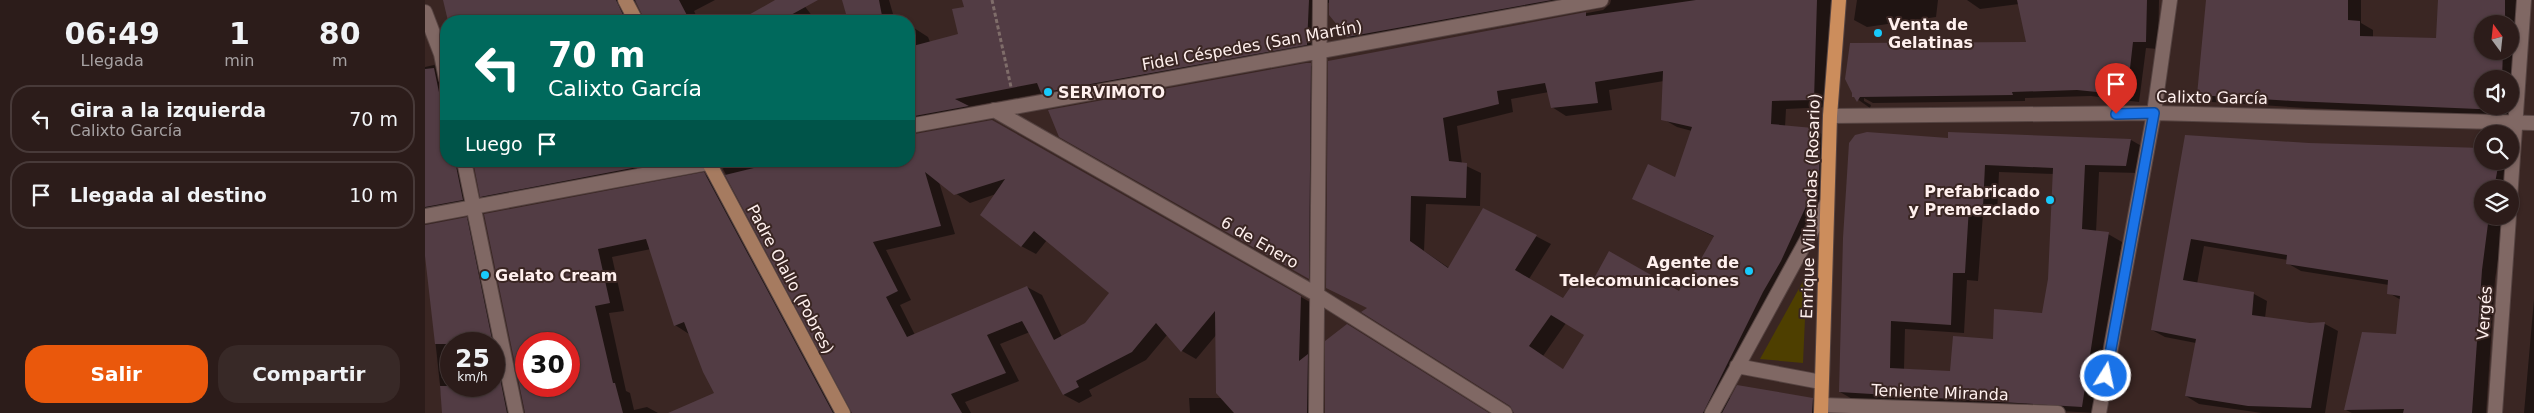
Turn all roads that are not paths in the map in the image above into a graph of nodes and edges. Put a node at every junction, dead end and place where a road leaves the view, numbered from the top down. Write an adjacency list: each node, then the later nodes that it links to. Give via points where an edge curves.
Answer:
1 (625, 0): 8 (main road)
2 (1320, 0): 9 (street)
3 (1601, 0): 9 (street, Fidel Céspedes (San Martín))
4 (1839, 0): 13 (main road, Enrique Villuendas (Rosario))
5 (2170, 0): 12 (street)
6 (2524, 0): 14 (street)
7 (425, 12): 10 (street)
8 (633, 15)
9 (1319, 50): 11 (street, Fidel Céspedes (San Martín)); 25 (street)
10 (440, 51)
11 (993, 110): 16 (street, Fidel Céspedes (San Martín)); 25 (street, 6 de Enero)
12 (2154, 113): 13 (street, Calixto García); 14 (street, Calixto García); 35 (street)
13 (1830, 116): 21 (main road, Enrique Villuendas (Rosario))
14 (2515, 122): 15 (street, Calixto García); 20 (street)
15 (2534, 123)
16 (915, 125)
17 (465, 167): 22 (street)
18 (685, 167): 22 (street)
19 (714, 167): 30 (main road, Padre Olallo (Pobres))
20 (2511, 180)
21 (1827, 203): 26 (street); 27 (main road, Enrique Villuendas (Rosario))
22 (475, 207): 23 (street); 29 (street)
23 (425, 216)
24 (2508, 225): 36 (street, Vergés)
25 (1315, 294): 31 (street); 32 (street, 6 de Enero)
26 (1737, 366): 27 (street); 33 (street)
27 (1821, 382): 28 (main road, Enrique Villuendas (Rosario))
28 (1821, 409): 34 (street, Teniente Miranda)
29 (516, 413)
30 (843, 413)
31 (1316, 413)
32 (1505, 413)
33 (1712, 413)
34 (2058, 413)
35 (2099, 413)
36 (2495, 413)

